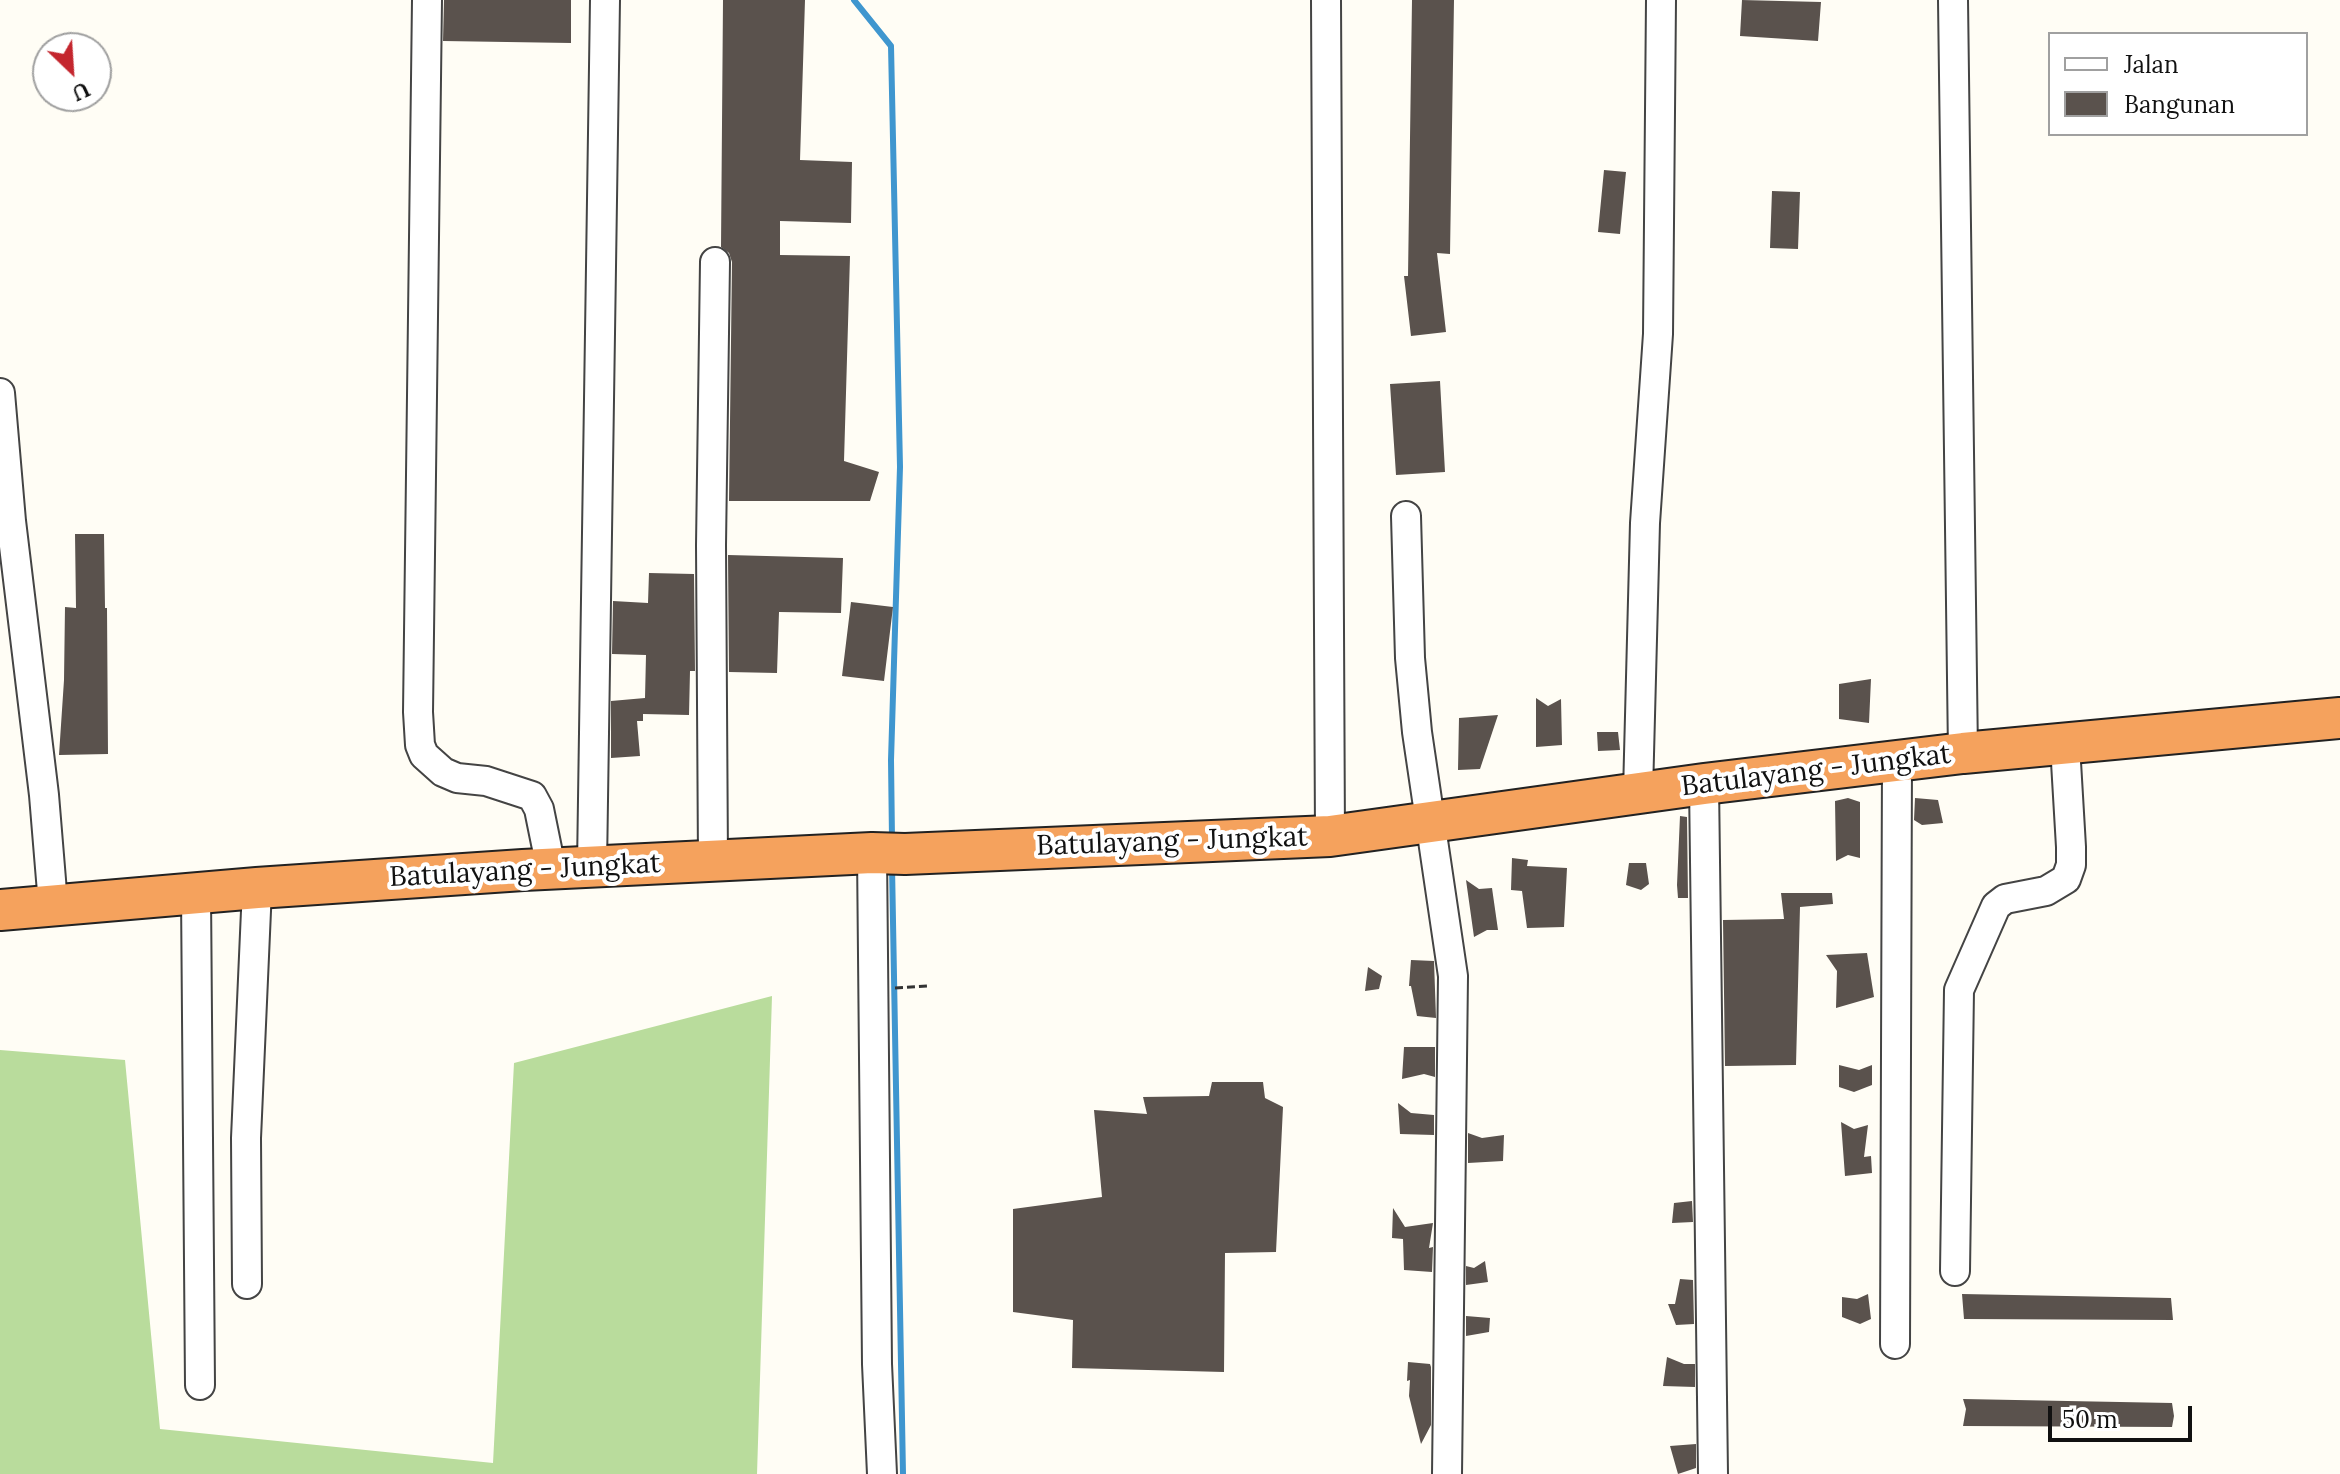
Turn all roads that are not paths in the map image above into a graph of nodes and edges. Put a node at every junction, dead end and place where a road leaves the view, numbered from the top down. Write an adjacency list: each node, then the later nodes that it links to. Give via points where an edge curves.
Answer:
1 (427, 0): 20 (street, via 420,745 443,772 532,796)
2 (605, 0): 19 (street)
3 (1326, 0): 16 (street)
4 (1661, 0): 14 (street, via 1658,334 1645,523)
5 (1953, 0): 11 (street)
6 (715, 262): 18 (street)
7 (0, 393): 23 (street)
8 (1406, 516): 15 (street, via 1410,658)
9 (2340, 718): 10 (highway, Batulayang - Jungkat)
10 (2065, 745): 11 (highway, Batulayang - Jungkat); 25 (street, via 2071,865 2066,879 1996,906 1959,990)
11 (1963, 753): 12 (highway, Batulayang - Jungkat)
12 (1897, 761): 13 (highway, Batulayang - Jungkat); 27 (street)
13 (1704, 784): 14 (highway, Batulayang - Jungkat); 31 (street)
14 (1638, 793): 15 (highway, Batulayang - Jungkat)
15 (1432, 822): 16 (highway, Batulayang - Jungkat); 30 (street, via 1453,976)
16 (1330, 836): 17 (highway, Batulayang - Jungkat)
17 (886, 853): 18 (highway, Batulayang - Jungkat); 29 (street, via 877,1364)
18 (713, 861): 19 (highway, Batulayang - Jungkat)
19 (592, 866): 20 (highway, Batulayang - Jungkat)
20 (551, 868): 21 (highway, Batulayang - Jungkat)
21 (257, 888): 22 (highway, Batulayang - Jungkat); 26 (street, via 246,1138)
22 (196, 894): 23 (highway, Batulayang - Jungkat); 28 (street)
23 (53, 904): 24 (highway, Batulayang - Jungkat)
24 (0, 910)
25 (1955, 1271)
26 (247, 1284)
27 (1895, 1344)
28 (200, 1385)
29 (882, 1474)
30 (1447, 1474)
31 (1713, 1474)

